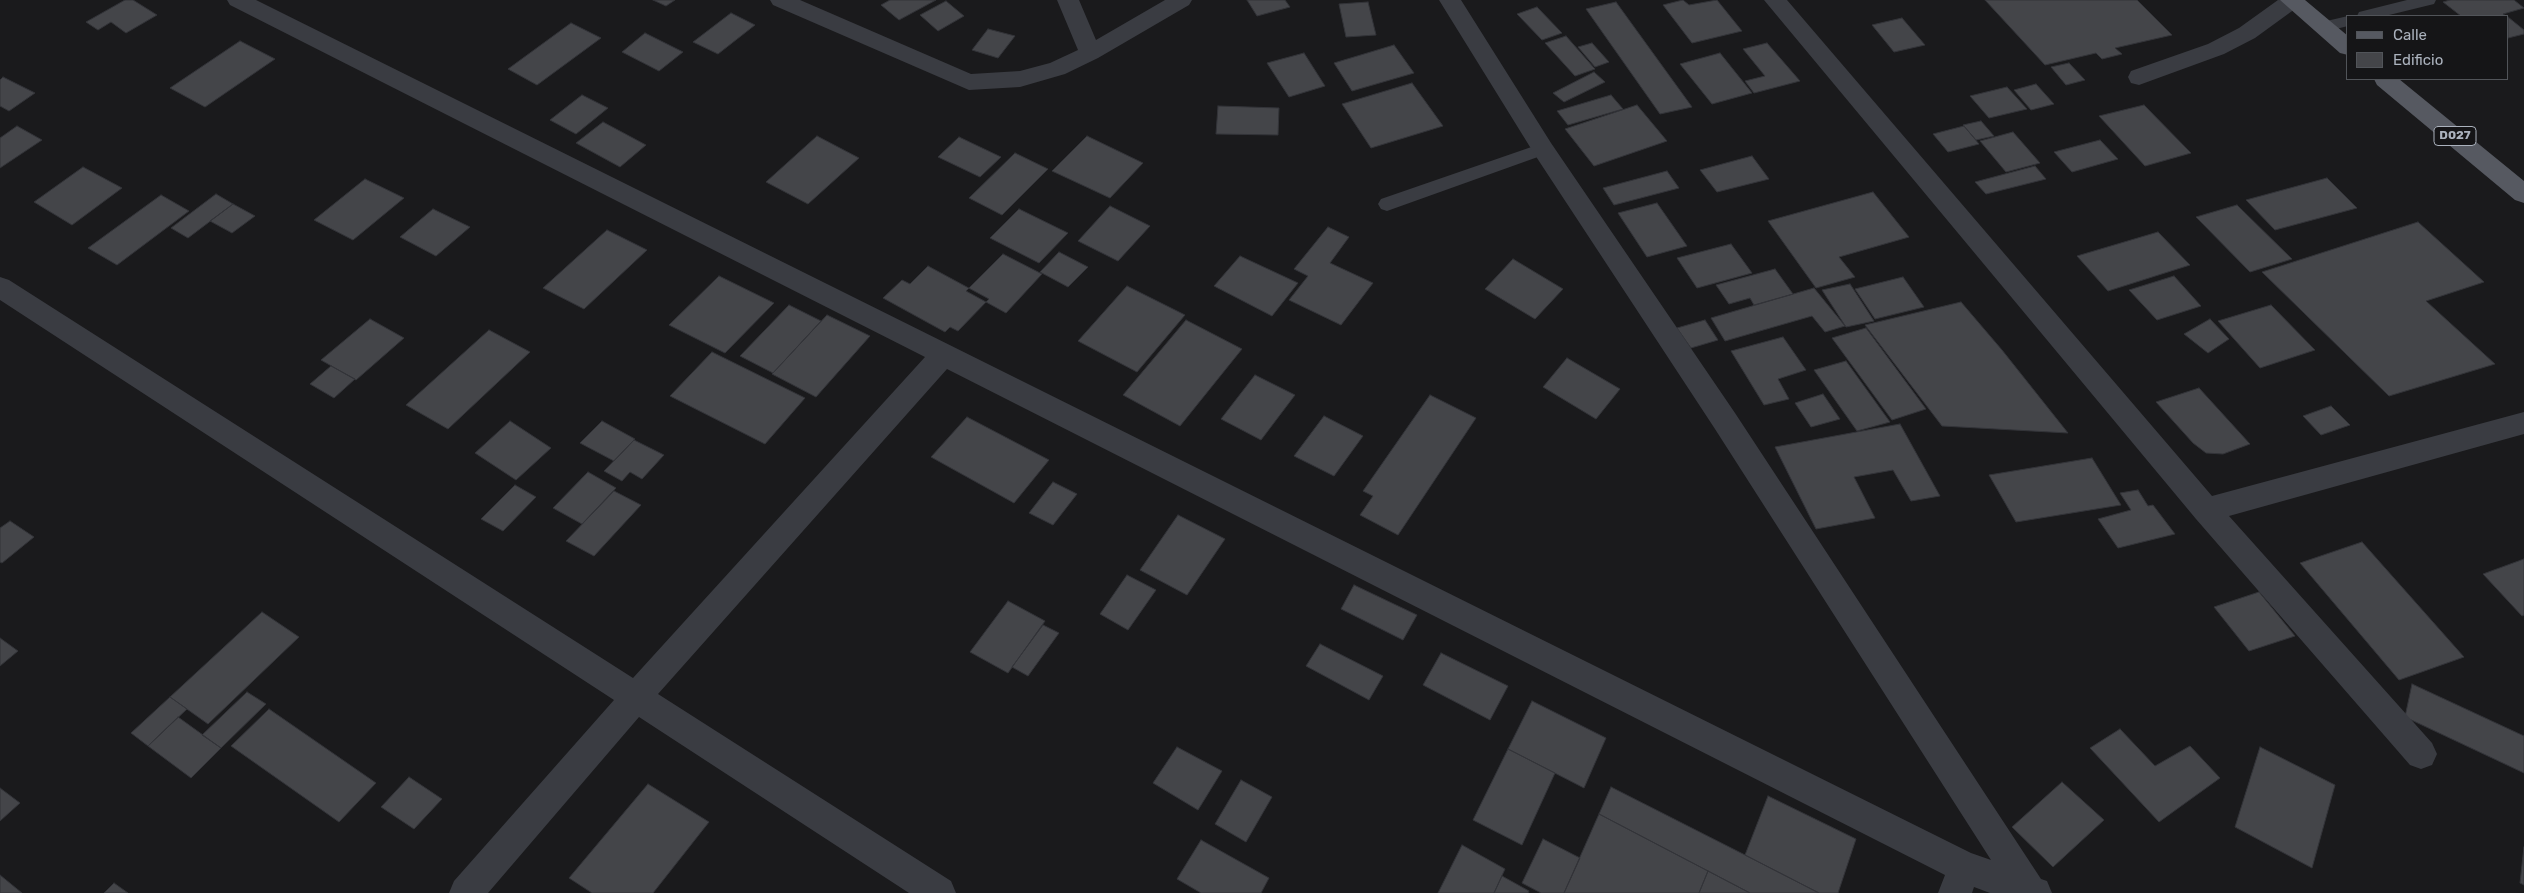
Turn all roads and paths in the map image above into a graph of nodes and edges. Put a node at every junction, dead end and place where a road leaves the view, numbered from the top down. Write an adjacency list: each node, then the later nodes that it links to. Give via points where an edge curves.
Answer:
1 (238, 0): 20 (street)
2 (781, 0): 13 (street, via 969,82 1020,79 1056,69)
3 (1068, 0): 13 (street)
4 (1181, 0): 13 (street)
5 (1450, 0): 16 (street)
6 (1775, 0): 22 (street)
7 (2291, 0): 11 (main road); 14 (street, via 2247,32 2216,49)
8 (2428, 0): 9 (lane)
9 (2369, 15)
10 (2346, 22): 11 (lane)
11 (2324, 28): 12 (main road)
12 (2346, 46)
13 (1090, 53)
14 (2139, 77)
15 (2386, 80): 17 (main road, D027)
16 (1543, 149): 18 (lane); 26 (street)
17 (2524, 194)
18 (1387, 204)
19 (0, 287): 23 (street)
20 (943, 355): 23 (street); 25 (street)
21 (2524, 422): 22 (street)
22 (2206, 510): 24 (street)
23 (637, 696): 27 (street); 28 (street)
24 (2421, 754)
25 (1959, 880): 26 (street)
26 (2032, 892)
27 (466, 893)
28 (940, 893)

